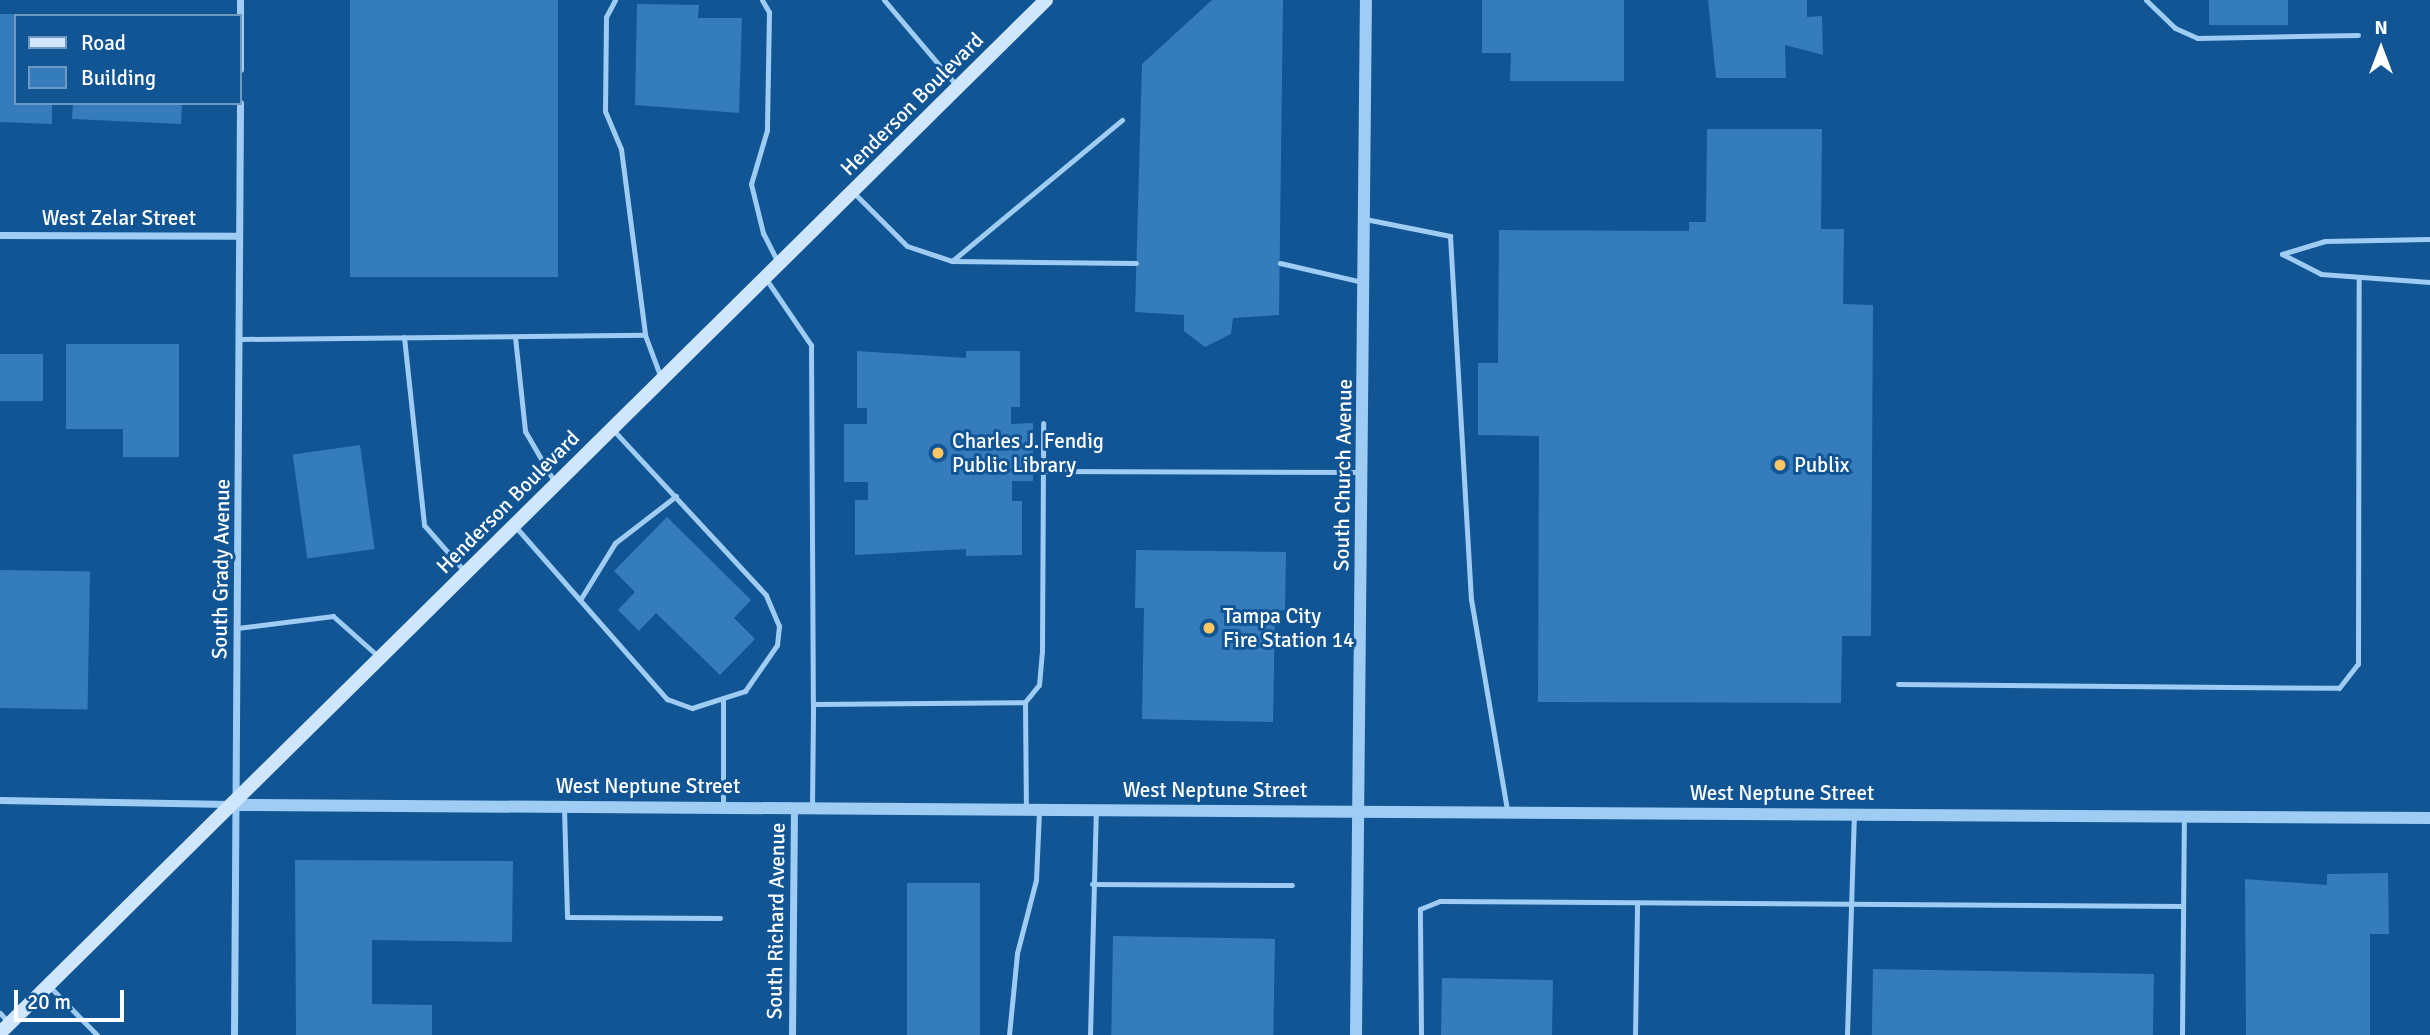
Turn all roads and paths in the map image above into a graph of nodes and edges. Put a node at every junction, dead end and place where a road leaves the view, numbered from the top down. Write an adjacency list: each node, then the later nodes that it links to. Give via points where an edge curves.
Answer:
1 (615, 0): 24 (lane, via 606,17 605,111 621,149)
2 (762, 0): 17 (lane, via 769,12 767,130 751,184 763,233)
3 (884, 0): 8 (lane)
4 (1046, 0): 8 (main road, Henderson Boulevard)
5 (1366, 0): 12 (street, South Church Avenue)
6 (2146, 0): 7 (lane, via 2175,28 2197,38)
7 (2358, 35)
8 (958, 87): 11 (main road, Henderson Boulevard)
9 (240, 105): 14 (street, South Grady Avenue)
10 (1122, 120): 16 (lane)
11 (853, 192): 16 (lane, via 908,246); 17 (main road, Henderson Boulevard)
12 (1364, 219): 23 (street, South Church Avenue); 52 (lane, via 1450,236 1471,599)
13 (0, 235): 14 (street, West Zelar Street)
14 (239, 236): 27 (street, South Grady Avenue)
15 (2430, 239): 21 (lane, via 2325,241 2282,254 2321,274)
16 (951, 261): 18 (lane)
17 (779, 263): 20 (main road, Henderson Boulevard)
18 (1136, 263)
19 (1280, 263): 23 (lane)
20 (764, 277): 28 (main road, Henderson Boulevard); 43 (lane, via 811,345)
21 (2359, 278): 22 (lane); 40 (lane, via 2358,664 2339,688)
22 (2430, 282)
23 (1365, 283): 32 (street, South Church Avenue)
24 (645, 335): 26 (lane); 28 (lane)
25 (404, 337): 26 (lane); 27 (lane); 36 (lane, via 424,525)
26 (515, 337): 33 (lane, via 525,431)
27 (242, 339): 38 (street, South Grady Avenue)
28 (661, 378): 30 (main road, Henderson Boulevard)
29 (1043, 422): 31 (lane)
30 (611, 428): 33 (main road, Henderson Boulevard); 34 (lane)
31 (1043, 471): 32 (lane); 42 (lane, via 1042,652 1039,685)
32 (1363, 472): 50 (street, South Church Avenue)
33 (556, 484): 35 (main road, Henderson Boulevard)
34 (676, 496): 37 (lane, via 615,542); 41 (lane, via 758,582 779,626 766,669 746,691)
35 (514, 525): 36 (main road, Henderson Boulevard); 37 (lane)
36 (466, 574): 39 (main road, Henderson Boulevard)
37 (580, 600): 41 (lane, via 667,699 692,708)
38 (237, 628): 39 (lane, via 333,616); 45 (street, South Grady Avenue)
39 (381, 659): 45 (main road, Henderson Boulevard)
40 (1898, 684)
41 (723, 701): 47 (lane)
42 (1025, 702): 43 (lane); 53 (lane)
43 (813, 704): 49 (lane)
44 (0, 800): 45 (street, West Neptune Street)
45 (236, 805): 46 (street, West Neptune Street); 63 (main road, Henderson Boulevard); 66 (street, South Grady Avenue)
46 (564, 805): 47 (street, West Neptune Street); 62 (lane, via 566,917)
47 (723, 805): 48 (street, West Neptune Street)
48 (794, 806): 49 (street, West Neptune Street); 67 (street, South Richard Avenue)
49 (812, 807): 53 (street, West Neptune Street)
50 (1359, 809): 51 (street, West Neptune Street); 52 (street, West Neptune Street); 70 (street, South Church Avenue)
51 (1096, 810): 53 (street, West Neptune Street); 57 (lane)
52 (1507, 810): 54 (street, West Neptune Street)
53 (1033, 811): 68 (lane, via 1036,880 1017,953)
54 (1854, 813): 55 (street, West Neptune Street); 60 (lane)
55 (2184, 816): 56 (street, West Neptune Street); 61 (lane)
56 (2430, 818)
57 (1092, 884): 58 (lane); 69 (lane)
58 (1292, 885)
59 (1637, 903): 60 (lane); 71 (lane, via 1440,901 1420,909); 72 (lane)
60 (1851, 904): 61 (lane); 73 (lane)
61 (2183, 906): 74 (lane)
62 (720, 918)
63 (49, 986): 64 (main road, Henderson Boulevard); 65 (lane)
64 (3, 1023)
65 (97, 1035)
66 (234, 1035)
67 (792, 1035)
68 (1009, 1035)
69 (1090, 1035)
70 (1356, 1035)
71 (1421, 1035)
72 (1635, 1035)
73 (1847, 1035)
74 (2182, 1035)

